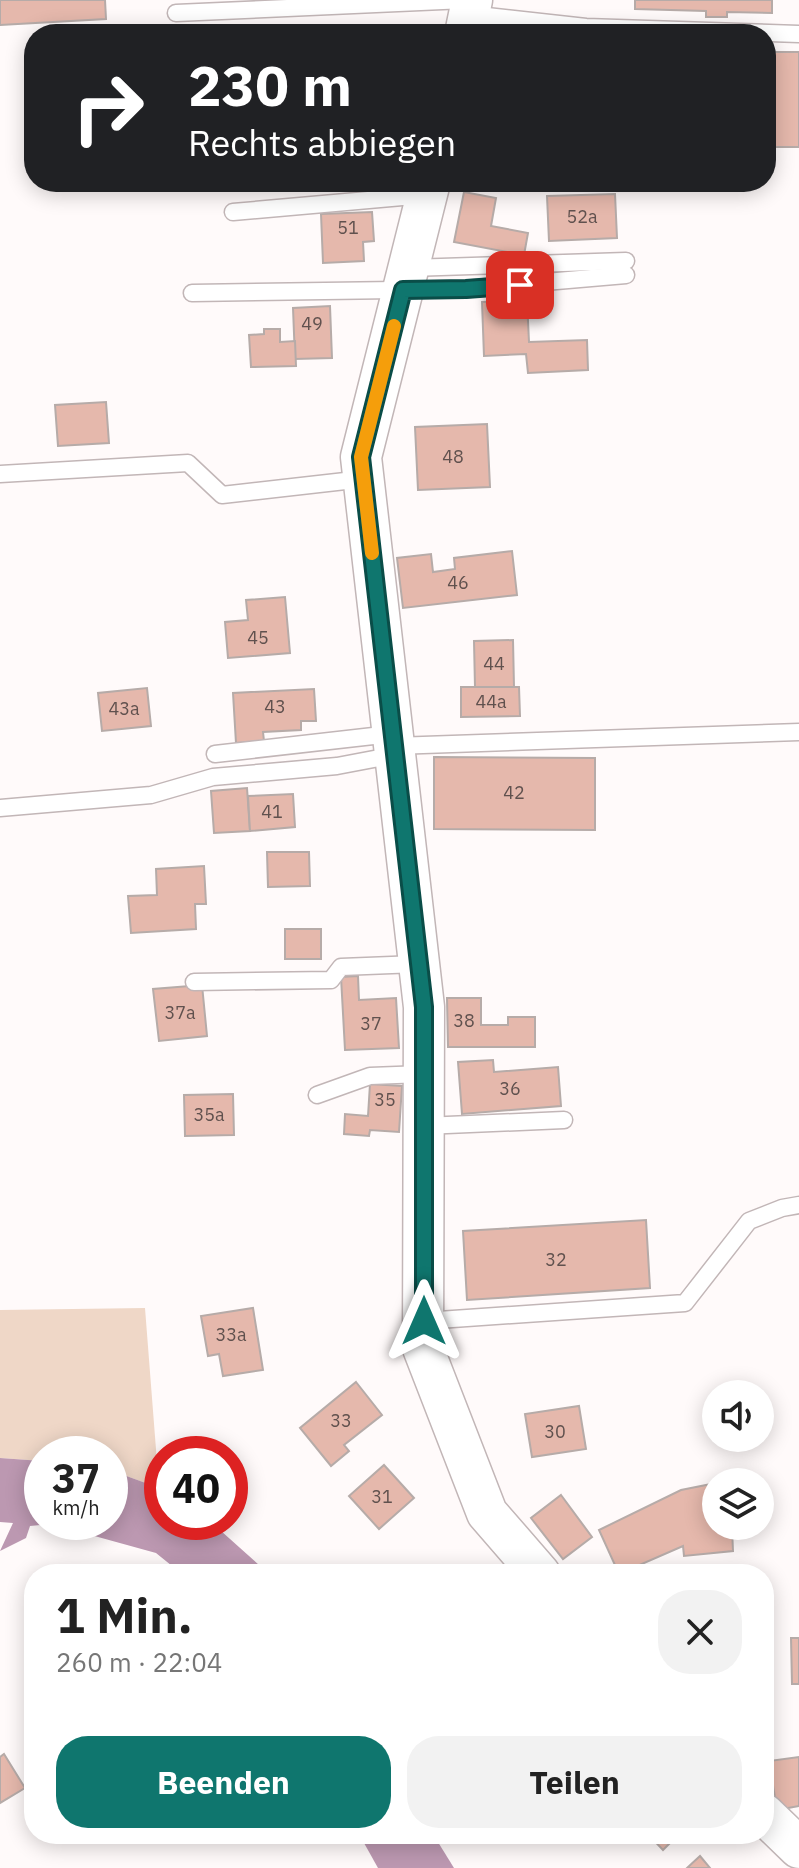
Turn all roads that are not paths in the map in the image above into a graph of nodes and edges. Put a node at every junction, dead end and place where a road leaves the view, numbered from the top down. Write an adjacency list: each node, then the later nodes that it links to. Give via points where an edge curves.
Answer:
1 (468, 12): 2 (lane); 3 (lane)
2 (176, 13)
3 (562, 24)
4 (776, 33): 5 (lane)
5 (799, 34)
6 (396, 192): 8 (lane)
7 (427, 192): 10 (street)
8 (233, 212)
9 (626, 268): 10 (lane)
10 (406, 279): 11 (lane); 13 (street, via 361,457)
11 (192, 293)
12 (0, 474): 13 (lane, via 188,463 222,495)
13 (363, 479): 15 (street)
14 (799, 732): 15 (lane)
15 (394, 745): 16 (lane); 17 (lane, via 337,766 213,777 151,795); 18 (street)
16 (215, 754)
17 (0, 808)
18 (419, 964): 19 (lane, via 341,967 331,980); 20 (street)
19 (194, 982)
20 (424, 1074): 21 (lane, via 370,1076); 23 (street)
21 (317, 1095)
22 (564, 1120): 23 (lane)
23 (424, 1126): 25 (street)
24 (799, 1205): 25 (lane, via 749,1221 685,1303)
25 (424, 1321): 26 (street, via 423,1348 487,1513)
26 (531, 1564)
27 (774, 1823): 28 (street)
28 (798, 1845)

